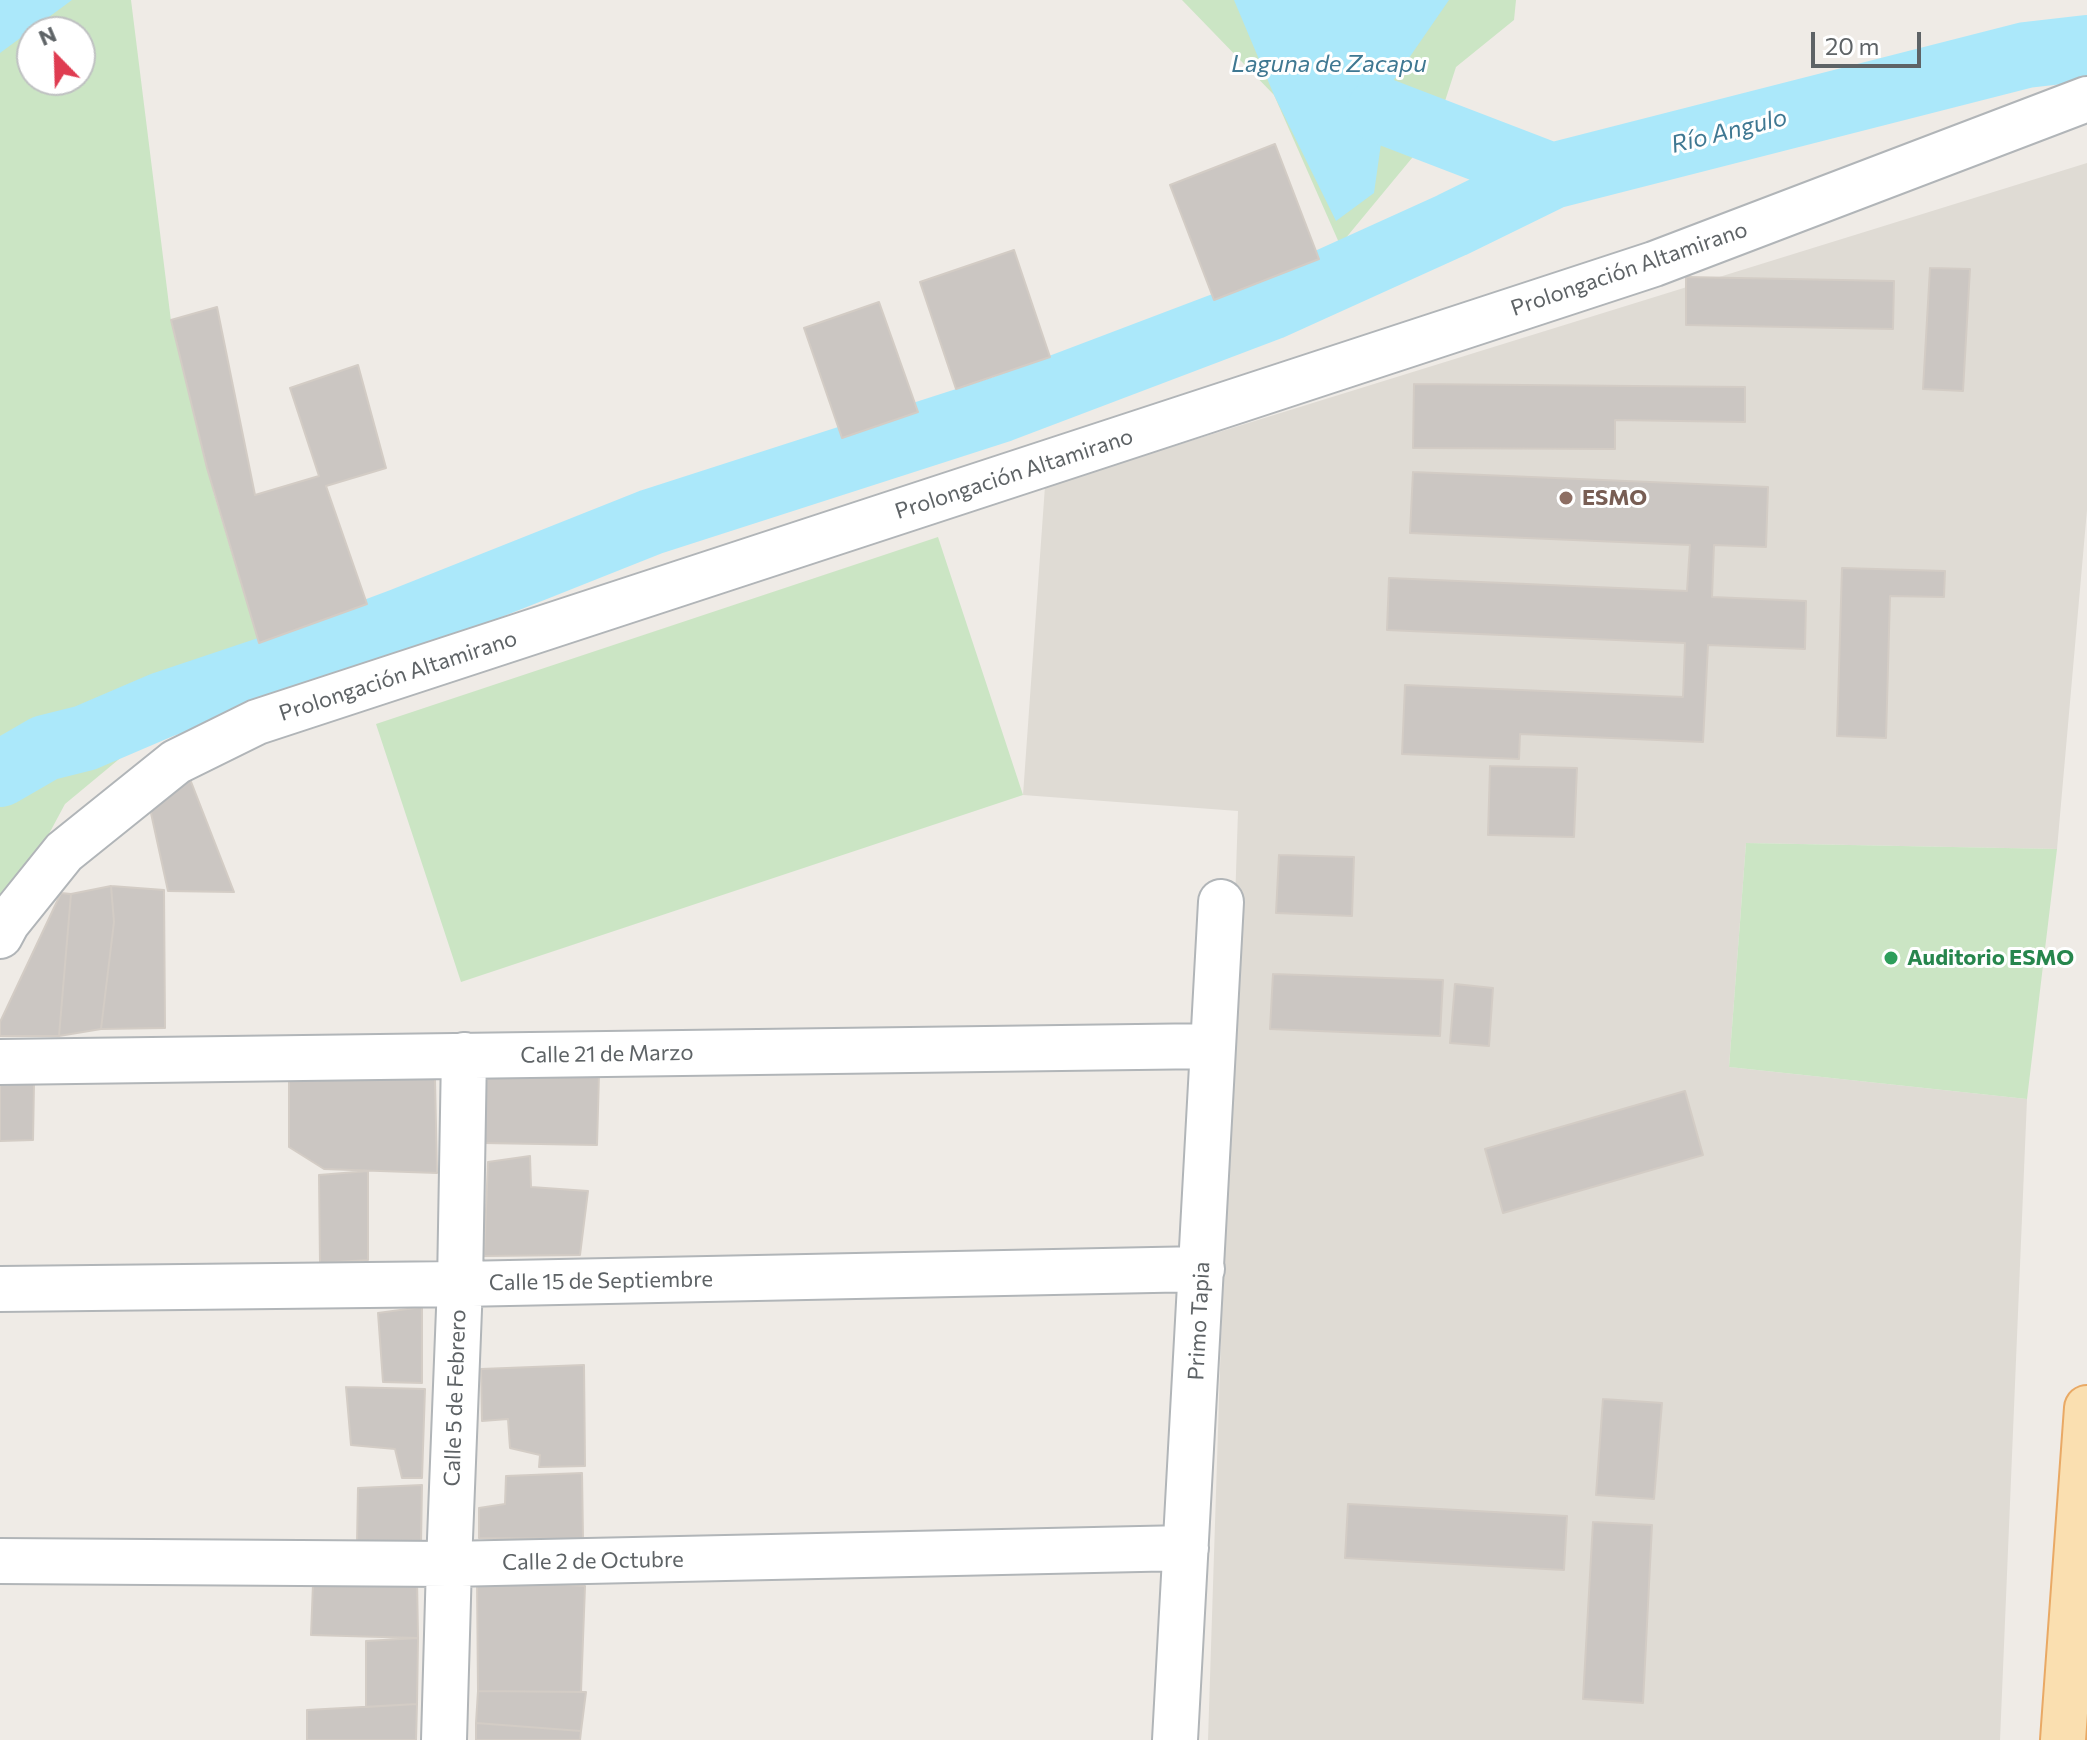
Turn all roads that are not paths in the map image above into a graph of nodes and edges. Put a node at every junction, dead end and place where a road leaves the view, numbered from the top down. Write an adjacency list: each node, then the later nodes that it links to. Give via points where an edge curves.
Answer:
1 (2087, 99): 3 (street, Prolongación Altamirano, via 1654,264 257,722 176,762 64,852)
2 (1221, 902): 4 (street, Primo Tapia)
3 (0, 936)
4 (1213, 1046): 5 (street, Calle 21 de Marzo); 7 (street, Primo Tapia)
5 (464, 1055): 6 (street, Calle 21 de Marzo); 8 (street, Calle 5 de Febrero)
6 (0, 1062)
7 (1202, 1269): 8 (street, Calle 15 de Septiembre); 11 (street, Primo Tapia)
8 (460, 1284): 9 (street, Calle 15 de Septiembre); 13 (street, Calle 5 de Febrero)
9 (0, 1289)
10 (2087, 1408): 16 (main road)
11 (1186, 1548): 13 (street, Calle 2 de Octubre); 15 (street, Primo Tapia)
12 (0, 1561): 13 (street, Calle 2 de Octubre)
13 (449, 1564): 14 (street, Calle 5 de Febrero)
14 (444, 1740)
15 (1175, 1740)
16 (2063, 1740)

